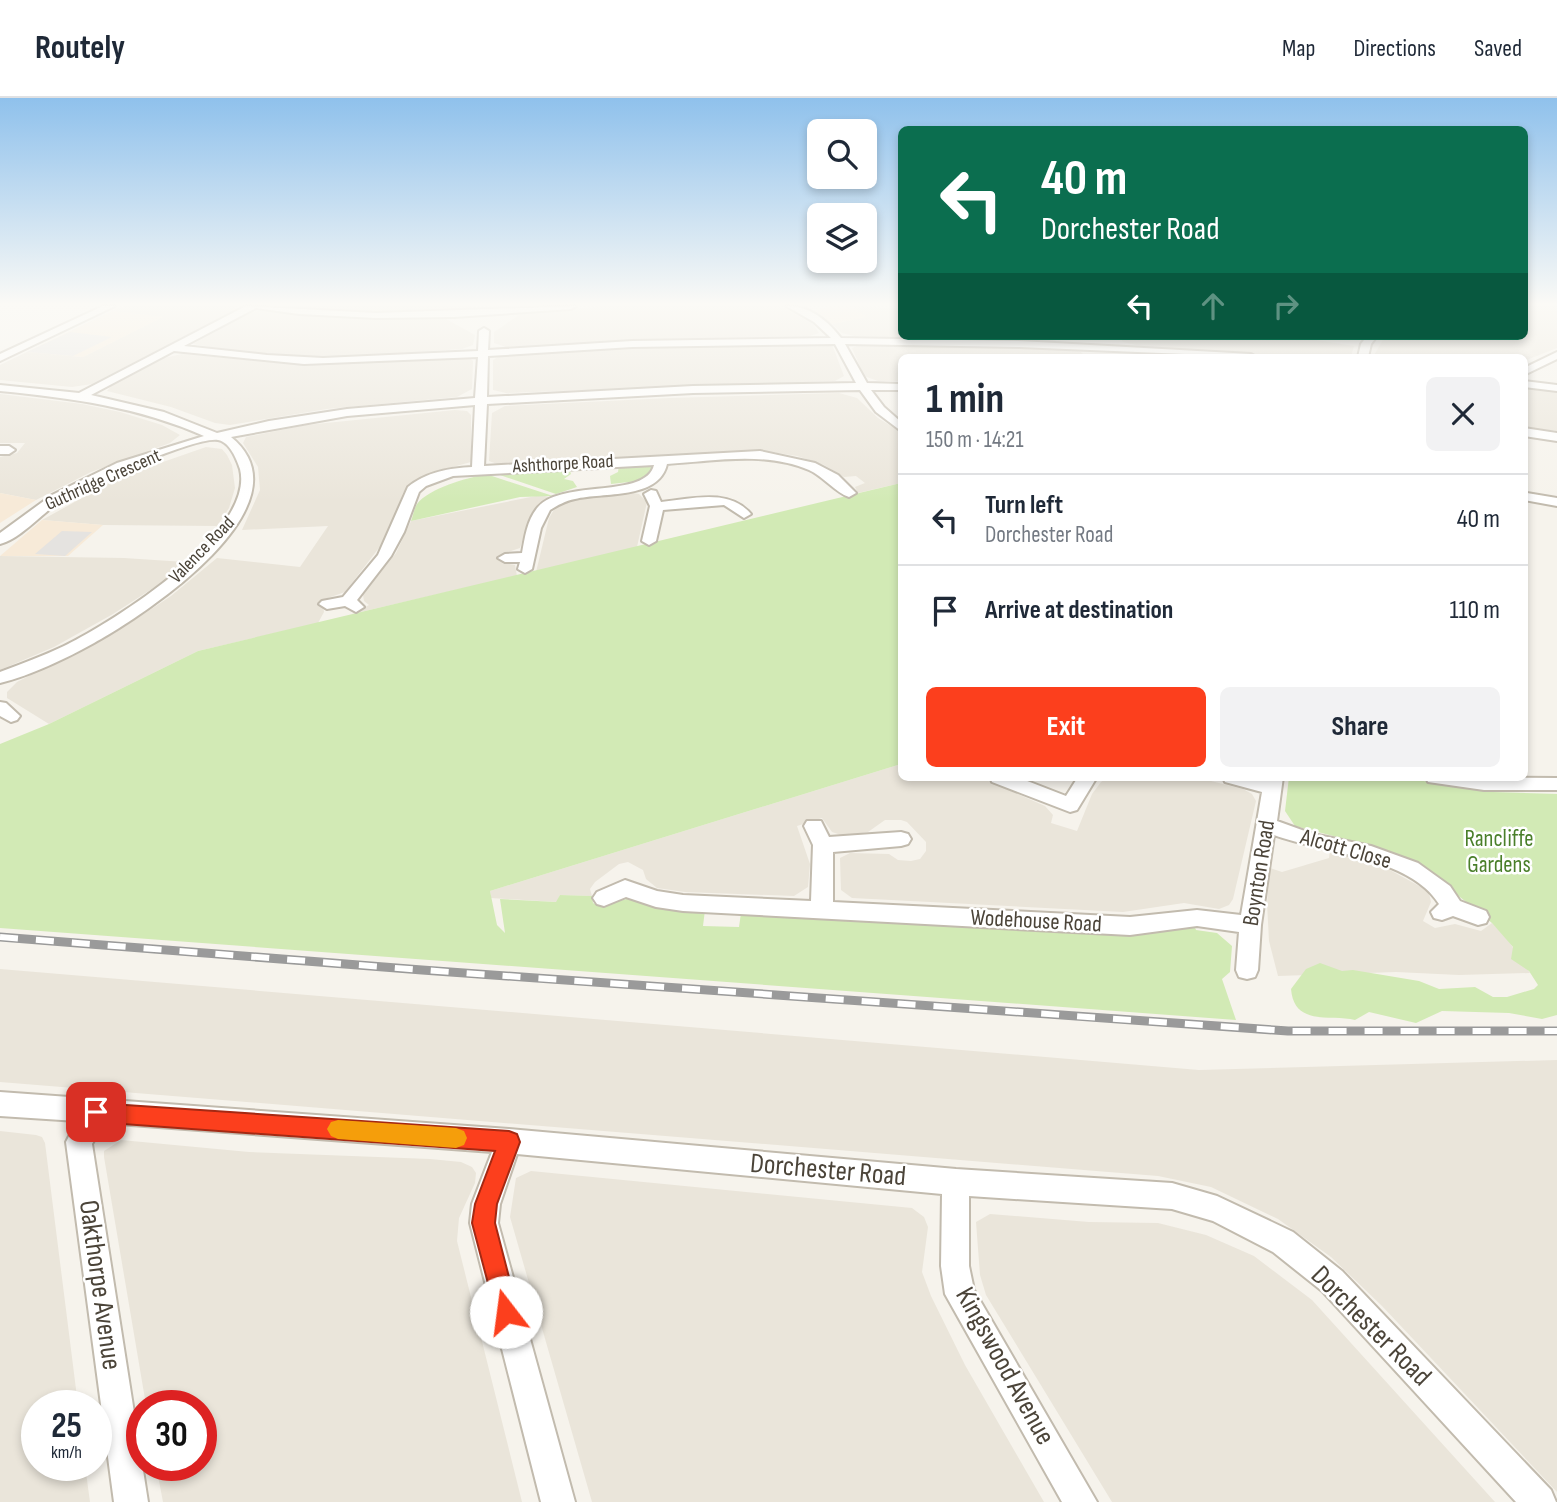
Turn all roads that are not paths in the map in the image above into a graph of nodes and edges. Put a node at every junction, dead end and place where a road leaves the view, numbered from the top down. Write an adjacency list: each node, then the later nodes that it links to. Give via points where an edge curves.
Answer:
1 (127, 372): 9 (street)
2 (483, 372): 10 (street)
3 (854, 372): 5 (street)
4 (1528, 384): 8 (street)
5 (862, 386): 6 (street, Guthridge Crescent); 10 (street, Guthridge Crescent); 11 (street, via 872,402)
6 (898, 387)
7 (0, 388): 9 (street, Valence Road)
8 (1557, 388)
9 (83, 395): 13 (street, Valence Road, via 155,412)
10 (482, 401): 13 (street, Guthridge Crescent, via 312,417); 16 (street)
11 (898, 424)
12 (1528, 433): 14 (street)
13 (215, 436): 23 (street, Guthridge Crescent, via 160,453 75,489 24,519); 27 (street, Valence Road, via 227,439 236,449 247,472 246,495 227,530 193,566 141,608 70,649)
14 (1557, 437)
15 (662, 459): 16 (street, Ashthorpe Road); 17 (street, via 659,476); 18 (street, Ashthorpe Road, via 771,456 811,466)
16 (478, 469): 26 (street, Ashthorpe Road, via 436,476 413,490 397,532 352,604)
17 (644, 485): 21 (street); 25 (street, via 584,491 554,500 539,515 527,563)
18 (848, 486)
19 (1528, 497): 20 (street)
20 (1557, 502)
21 (657, 506): 22 (street, via 724,501); 24 (street)
22 (744, 514)
23 (1, 539)
24 (649, 541)
25 (505, 558)
26 (327, 604)
27 (0, 678)
28 (1007, 781): 29 (street, via 1069,812)
29 (1086, 781)
30 (1463, 781): 32 (street)
31 (1273, 782): 33 (street, Boynton Road)
32 (1557, 784)
33 (1266, 825): 39 (street, Alcott Close, via 1378,854 1448,897 1447,910); 40 (street, Boynton Road)
34 (814, 826): 36 (street)
35 (901, 839): 36 (street)
36 (823, 845): 38 (street)
37 (604, 898): 38 (street, Wodehouse Road, via 626,880 656,899)
38 (822, 908): 40 (street, Wodehouse Road, via 1130,926 1197,918)
39 (1478, 917)
40 (1250, 925): 41 (street, Boynton Road)
41 (1247, 970)
42 (0, 1104): 43 (street, Dorchester Road)
43 (96, 1112): 44 (street, Dorchester Road); 46 (street, Oakthorpe Avenue, via 79,1142)
44 (509, 1142): 45 (street, Dorchester Road); 47 (street, via 486,1204 484,1223)
45 (956, 1182): 48 (street, Kingswood Avenue, via 960,1294); 49 (street, Dorchester Road, via 1172,1196 1217,1209 1283,1242 1332,1281)
46 (131, 1502)
47 (558, 1502)
48 (1080, 1502)
49 (1539, 1502)

